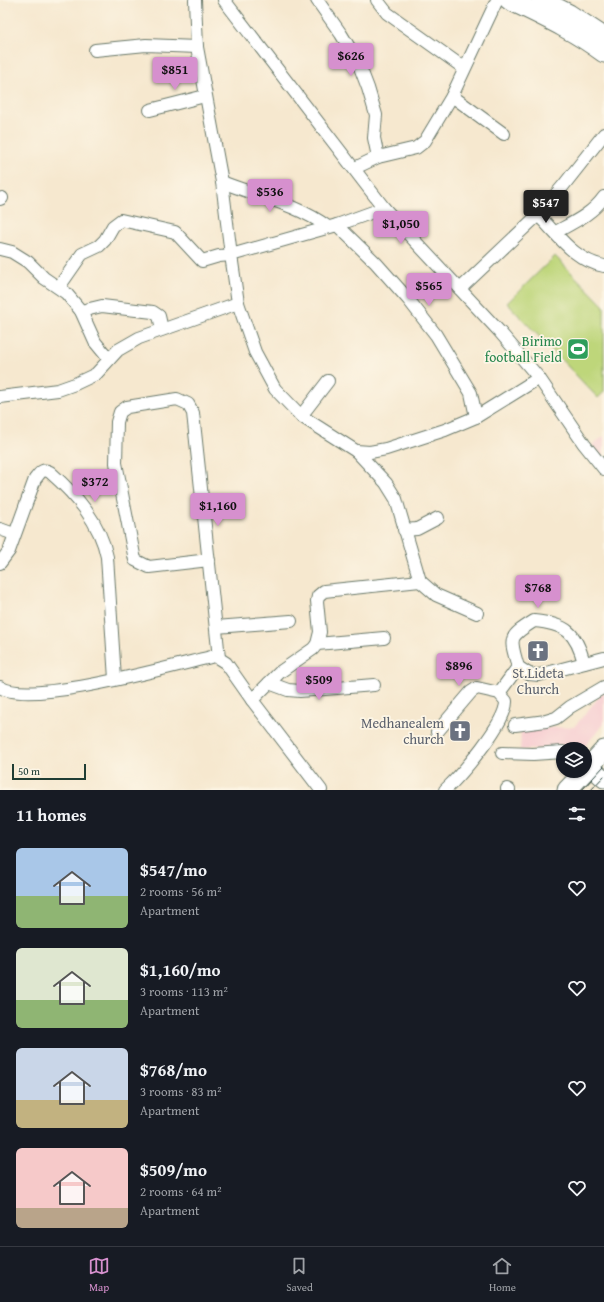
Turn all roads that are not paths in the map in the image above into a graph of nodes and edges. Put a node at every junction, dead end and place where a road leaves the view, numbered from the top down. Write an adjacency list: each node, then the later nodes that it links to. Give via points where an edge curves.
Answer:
1 (195, 0): 9 (street)
2 (224, 0): 19 (street)
3 (317, 0): 18 (street, via 358,62 376,115 374,138)
4 (377, 0): 12 (street, via 387,13)
5 (497, 0): 12 (street)
6 (509, 0): 11 (main road, via 550,20)
7 (541, 0): 8 (main road, via 569,14)
8 (604, 37)
9 (197, 47): 10 (street, via 146,45); 13 (street)
10 (95, 50)
11 (604, 54)
12 (464, 68): 14 (street)
13 (206, 96): 15 (street); 20 (street)
14 (452, 96): 16 (street); 18 (street, via 425,141 416,148)
15 (150, 110)
16 (504, 134)
17 (604, 134): 23 (street)
18 (378, 157): 19 (street)
19 (354, 168): 22 (street)
20 (222, 182): 24 (street, via 285,205); 27 (street)
21 (604, 197): 25 (street, via 584,217)
22 (384, 208): 24 (street); 30 (street)
23 (538, 215): 25 (street); 30 (street)
24 (332, 226): 27 (street); 39 (street, via 376,263 436,335 471,393)
25 (556, 232): 28 (street, via 575,254 584,260)
26 (0, 249): 29 (street, via 12,252 28,262 44,278)
27 (231, 255): 29 (street, via 202,262 175,232 121,220 113,226 99,246 82,254); 31 (street)
28 (604, 266)
29 (58, 287): 32 (street)
30 (460, 289): 35 (street)
31 (238, 303): 33 (street); 38 (street, via 255,352 275,389)
32 (81, 311): 33 (street, via 102,306 153,312 159,316); 34 (street, via 95,342)
33 (162, 329): 34 (street, via 118,350)
34 (109, 359): 37 (street, via 96,374 75,384 58,390)
35 (539, 378): 39 (street); 41 (street)
36 (328, 381): 38 (street)
37 (0, 398)
38 (301, 416): 40 (street)
39 (476, 417): 40 (street, via 386,449)
40 (356, 451): 44 (street, via 392,491)
41 (604, 469)
42 (438, 518): 44 (street, via 417,529)
43 (0, 529): 45 (street)
44 (404, 530): 48 (street)
45 (14, 534): 47 (street, via 9,551); 58 (street, via 35,479 45,470 72,492 95,524 102,537 107,557)
46 (209, 560): 46 (street, via 193,413 188,404 177,399 127,407 120,412 117,422 116,463 135,560 149,567); 51 (street)
47 (0, 563)
48 (420, 581): 49 (street, via 436,595); 53 (street, via 324,592 318,596 317,601 320,632)
49 (477, 613)
50 (291, 621): 51 (street)
51 (216, 627): 54 (street)
52 (384, 638): 53 (street)
53 (317, 644): 59 (street)
54 (219, 658): 58 (street, via 215,656); 64 (street, via 226,663)
55 (604, 658): 56 (street)
56 (584, 663): 57 (street, via 540,675 530,674); 57 (street, via 580,646 569,632 556,624 534,621 516,632 512,638)
57 (518, 667): 63 (street)
58 (115, 679): 62 (street, via 47,692 12,692)
59 (269, 683): 60 (street, via 288,690 300,691); 64 (street)
60 (374, 685)
61 (604, 686): 65 (street, via 556,718)
62 (0, 687)
63 (499, 693): 66 (street, via 477,688); 72 (street, via 506,701 504,712 490,736)
64 (252, 700): 71 (street)
65 (515, 725)
66 (437, 732)
67 (556, 752): 68 (street)
68 (502, 753)
69 (593, 760): 70 (main road); 73 (main road)
70 (604, 779)
71 (321, 790)
72 (445, 790)
73 (567, 790)

